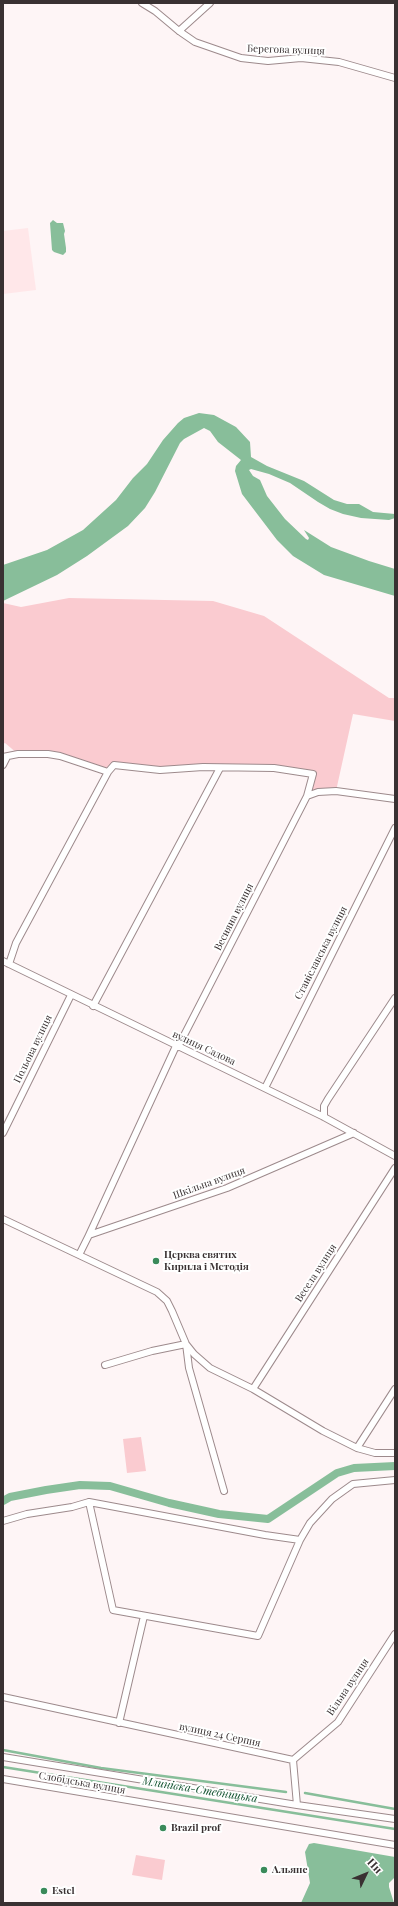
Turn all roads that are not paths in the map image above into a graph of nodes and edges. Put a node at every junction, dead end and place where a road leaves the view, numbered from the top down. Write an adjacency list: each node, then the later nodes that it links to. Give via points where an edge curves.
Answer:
1 (142, 3): 3 (street, Берегова вулиця)
2 (210, 3): 3 (street)
3 (178, 31): 4 (street, Берегова вулиця, via 196,42 241,58 268,61 301,58 339,62)
4 (395, 78)
5 (5, 757): 6 (street); 8 (street, via 18,754 48,754)
6 (3, 765)
7 (220, 768): 8 (street, via 160,770 114,765); 9 (street, Весняна вулиця, via 274,768 313,774); 16 (street)
8 (108, 772): 13 (street, via 16,943)
9 (307, 796): 10 (street, via 318,792 336,791); 17 (street, Весняна вулиця)
10 (395, 799)
11 (395, 828): 18 (street, Станіславська вулиця)
12 (3, 961): 13 (street, вулиця Садова)
13 (9, 964): 14 (street, вулиця Садова)
14 (71, 995): 16 (street, вулиця Садова); 20 (street, Польова вулиця)
15 (395, 998): 19 (street, via 328,1099 324,1106)
16 (93, 1006): 17 (street, вулиця Садова)
17 (177, 1046): 18 (street, вулиця Садова); 25 (street, Весняна вулиця)
18 (265, 1088): 19 (street, вулиця Садова)
19 (324, 1117): 21 (street, вулиця Садова)
20 (3, 1133)
21 (354, 1133): 22 (street, вулиця Садова); 25 (street, Шкільна вулиця, via 227,1188)
22 (395, 1156)
23 (395, 1168): 29 (street, Весела вулиця)
24 (3, 1220): 26 (street)
25 (89, 1235): 26 (street)
26 (79, 1255): 27 (street, via 157,1292 172,1310)
27 (186, 1344): 28 (street); 29 (street, via 210,1368); 34 (street, via 190,1368)
28 (105, 1365)
29 (253, 1389): 31 (street)
30 (395, 1389): 31 (street)
31 (357, 1448): 32 (street, via 375,1453)
32 (395, 1453)
33 (395, 1480): 37 (street, via 353,1484 332,1499 310,1523)
34 (224, 1491)
35 (89, 1502): 36 (street, via 27,1514); 37 (street); 38 (street, via 113,1610)
36 (3, 1522)
37 (300, 1540): 38 (street, via 258,1636)
38 (144, 1616): 41 (street)
39 (395, 1634): 43 (street, Вільна вулиця, via 338,1722)
40 (3, 1697): 41 (street, вулиця 24 Серпня)
41 (119, 1723): 43 (street, вулиця 24 Серпня)
42 (3, 1757): 45 (street)
43 (293, 1760): 45 (street)
44 (3, 1779): 47 (street, Слобідська вулиця)
45 (297, 1805): 46 (street)
46 (395, 1819)
47 (395, 1845)

